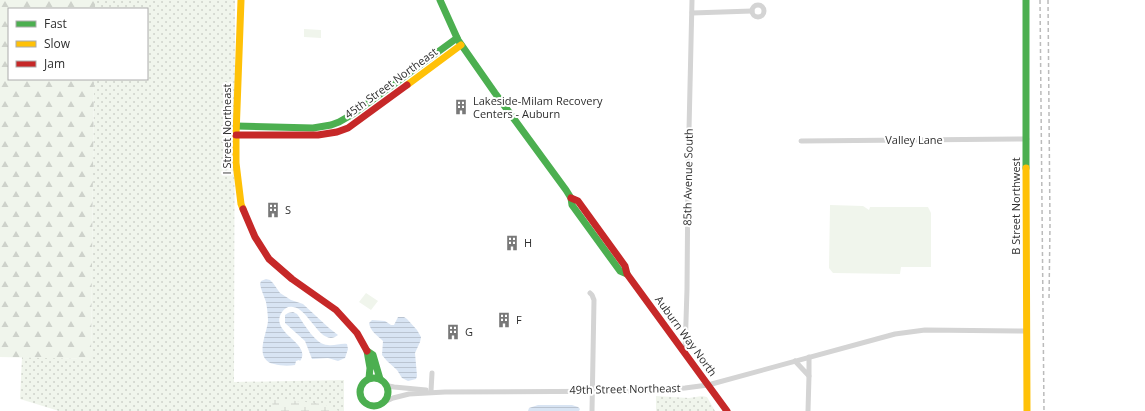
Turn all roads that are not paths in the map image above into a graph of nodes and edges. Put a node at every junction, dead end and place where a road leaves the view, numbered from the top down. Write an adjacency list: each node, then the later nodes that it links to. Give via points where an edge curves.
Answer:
1 (241, 0): 9 (street, I Street Northeast)
2 (440, 0): 7 (street, Auburn Way North)
3 (692, 0): 6 (street, 85th Avenue South)
4 (1026, 0): 11 (street, B Street Northwest)
5 (752, 11): 6 (street)
6 (692, 13): 18 (street, 85th Avenue South)
7 (457, 38): 8 (street, Auburn Way North); 9 (street, 45th Street Northeast, via 339,122 313,128)
8 (461, 45): 10 (street, 45th Street Northeast, via 342,130 318,136); 13 (street, Auburn Way North)
9 (236, 126): 10 (street, I Street Northeast)
10 (236, 135): 17 (street, I Street Northeast, via 236,163 241,204 255,237 269,259 336,310 357,333)
11 (1027, 139): 12 (street, Valley Lane); 16 (street, B Street Northwest)
12 (801, 141)
13 (572, 200): 14 (street, Auburn Way North, via 572,205 620,271); 14 (street, Auburn Way North, via 578,201 591,218 625,266)
14 (627, 274): 18 (street, Auburn Way North)
15 (590, 293): 26 (street, via 594,300)
16 (1027, 331): 19 (street, 49th Street Northeast, via 925,330 895,334); 35 (street, B Street Northwest)
17 (367, 351): 23 (street, I Street Northeast); 24 (street, I Street Northeast, via 373,355)
18 (685, 353): 25 (street, Auburn Way North)
19 (809, 357): 20 (street, 49th Street Northeast); 22 (street)
20 (796, 361): 22 (street); 25 (street, 49th Street Northeast)
21 (432, 372): 27 (street)
22 (809, 376): 34 (street)
23 (369, 378): 24 (street); 29 (street, via 360,390)
24 (382, 380): 27 (street, 49th Street Northeast, via 389,386 401,389); 30 (street, via 387,395)
25 (708, 385): 26 (street, 49th Street Northeast, via 648,391); 33 (street, Auburn Way North)
26 (592, 390): 28 (street, 49th Street Northeast); 32 (street)
27 (431, 391): 28 (street, 49th Street Northeast)
28 (445, 392): 30 (street, 49th Street Northeast, via 409,394 393,398)
29 (365, 402): 30 (street); 31 (street)
30 (379, 406)
31 (367, 411)
32 (592, 411)
33 (727, 411)
34 (808, 411)
35 (1027, 411)

